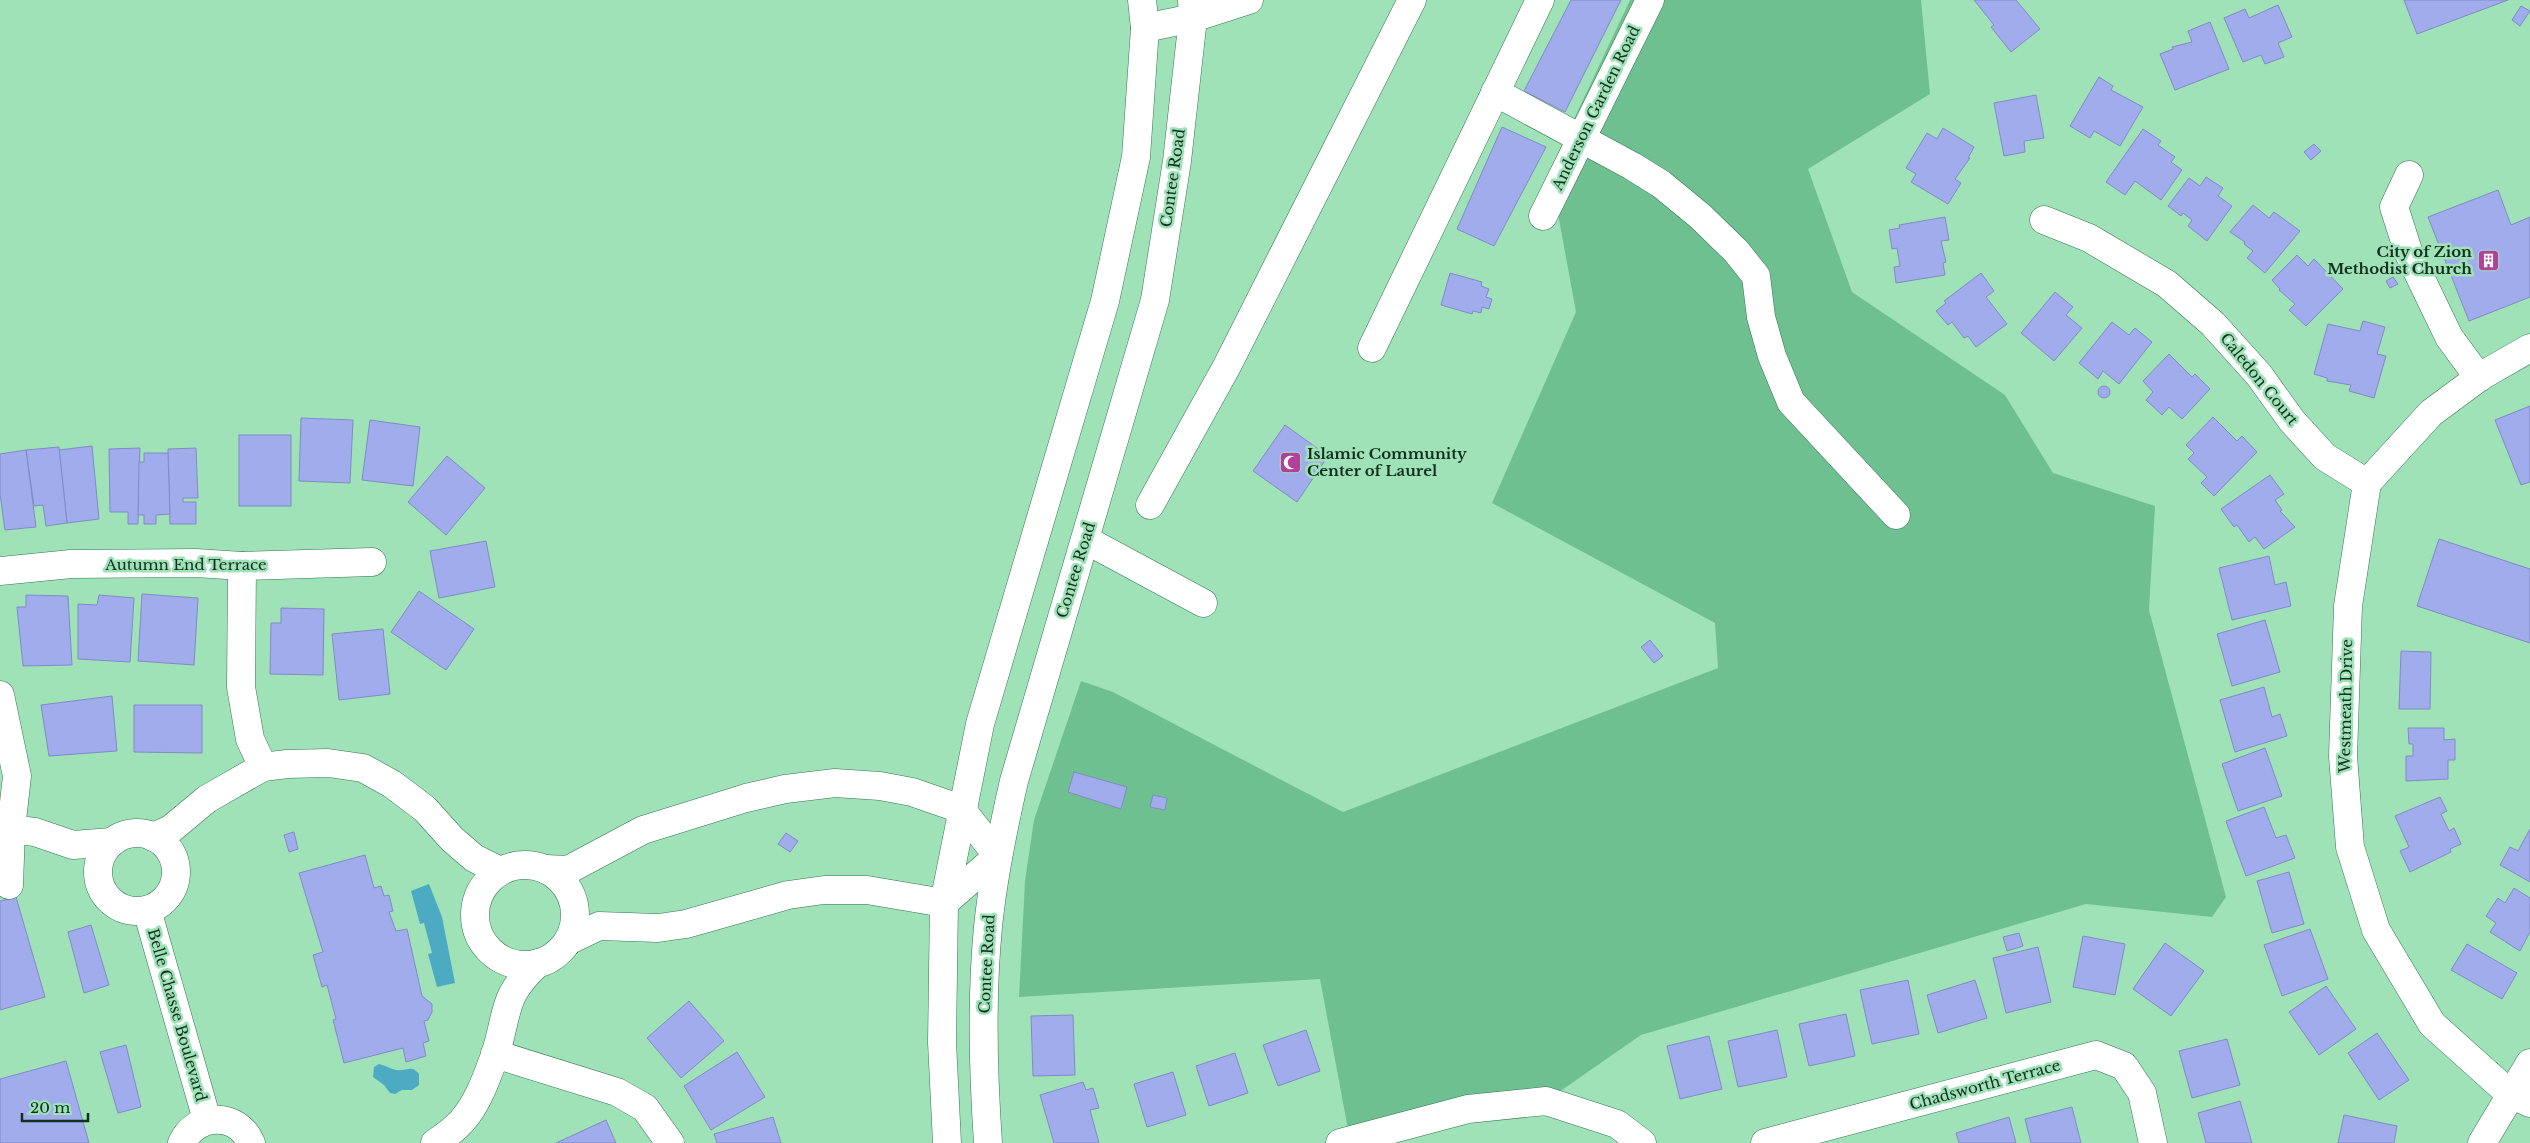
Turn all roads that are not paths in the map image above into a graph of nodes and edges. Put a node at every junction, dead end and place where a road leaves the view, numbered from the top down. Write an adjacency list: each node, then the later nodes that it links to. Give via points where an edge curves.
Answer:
1 (1142, 0): 7 (street)
2 (1248, 0): 6 (street)
3 (1412, 0): 17 (street, via 1227,366)
4 (1540, 0): 8 (street)
5 (1650, 0): 9 (street, Anderson Garden Road)
6 (1192, 9): 7 (street); 19 (street, Contee Road, via 1177,161 1155,300)
7 (1145, 28): 26 (street, via 1136,157 1104,301 980,724)
8 (1495, 92): 9 (street); 13 (street)
9 (1581, 139): 11 (street, Anderson Garden Road); 18 (street, via 1661,184 1736,251 1756,276 1769,348 1791,402)
10 (2409, 175): 15 (street, via 2394,207 2409,254 2449,337)
11 (1543, 216)
12 (2044, 220): 16 (street, Caledon Court, via 2089,238 2167,284 2213,324 2325,457)
13 (1372, 348)
14 (2530, 348): 15 (street)
15 (2479, 378): 16 (street, via 2432,413)
16 (2367, 483): 46 (street, Westmeath Drive, via 2348,606 2343,756 2350,847 2376,930 2432,1024)
17 (1150, 505)
18 (1896, 515)
19 (1086, 540): 23 (street); 32 (street, Contee Road, via 1014,781)
20 (372, 562): 21 (street, Autumn End Terrace)
21 (242, 566): 22 (street, Autumn End Terrace, via 71,564); 25 (street, via 241,687 250,739)
22 (0, 571)
23 (1202, 603)
24 (0, 695): 28 (street, via 17,776)
25 (263, 767): 27 (street, Belle Chasse Boulevard, via 207,800); 36 (street, Belle Chasse Boulevard, via 328,763 363,768 392,784 425,809)
26 (961, 809): 32 (street); 34 (street, via 912,792 880,786 836,784 785,789 643,830 568,870); 38 (street)
27 (185, 819): 29 (street, Belle Chasse Boulevard); 33 (street, Belle Chasse Boulevard, via 175,845)
28 (6, 828): 31 (street, Belle Chasse Boulevard, via 35,832); 37 (street)
29 (153, 837): 30 (street, Belle Chasse Boulevard, via 132,834); 33 (street, via 162,843)
30 (112, 842): 31 (street, Belle Chasse Boulevard); 35 (street, via 99,861)
31 (73, 845): 35 (street, Belle Chasse Boulevard)
32 (998, 856): 38 (street); 53 (street, Contee Road, via 988,924 984,986)
33 (174, 862): 39 (street, Belle Chasse Boulevard, via 175,874 170,891 158,905)
34 (545, 869): 36 (street, via 515,866); 40 (street, via 569,892 574,908 574,925)
35 (98, 873): 39 (street, Belle Chasse Boulevard, via 102,889 113,903 123,909)
36 (492, 879): 41 (street, via 477,900 475,915 477,929)
37 (9, 885)
38 (944, 903): 40 (street, via 867,890 824,890 788,895 686,924 658,928 599,926); 52 (street, via 942,1042)
39 (147, 910): 47 (street, Belle Chasse Boulevard)
40 (568, 941): 42 (street, via 556,954)
41 (494, 954): 42 (street, via 507,962); 43 (street, via 504,983)
42 (538, 963): 43 (street, via 511,994)
43 (503, 1018): 44 (street)
44 (495, 1054): 50 (street, via 481,1090 462,1121); 51 (street, via 618,1092 645,1108)
45 (2530, 1062): 46 (street)
46 (2520, 1099): 58 (street)
47 (207, 1120): 48 (street, Belle Chasse Boulevard, via 188,1132); 49 (street, Belle Chasse Boulevard, via 226,1120 235,1124)
48 (182, 1143)
49 (251, 1143)
50 (435, 1143)
51 (670, 1143)
52 (947, 1143)
53 (988, 1143)
54 (1340, 1143): 55 (street, via 1468,1109 1546,1101 1617,1124)
55 (1642, 1143)
56 (1765, 1143): 57 (street, Chadsworth Terrace, via 2096,1055 2124,1066 2142,1093)
57 (2154, 1143)
58 (2482, 1143)

